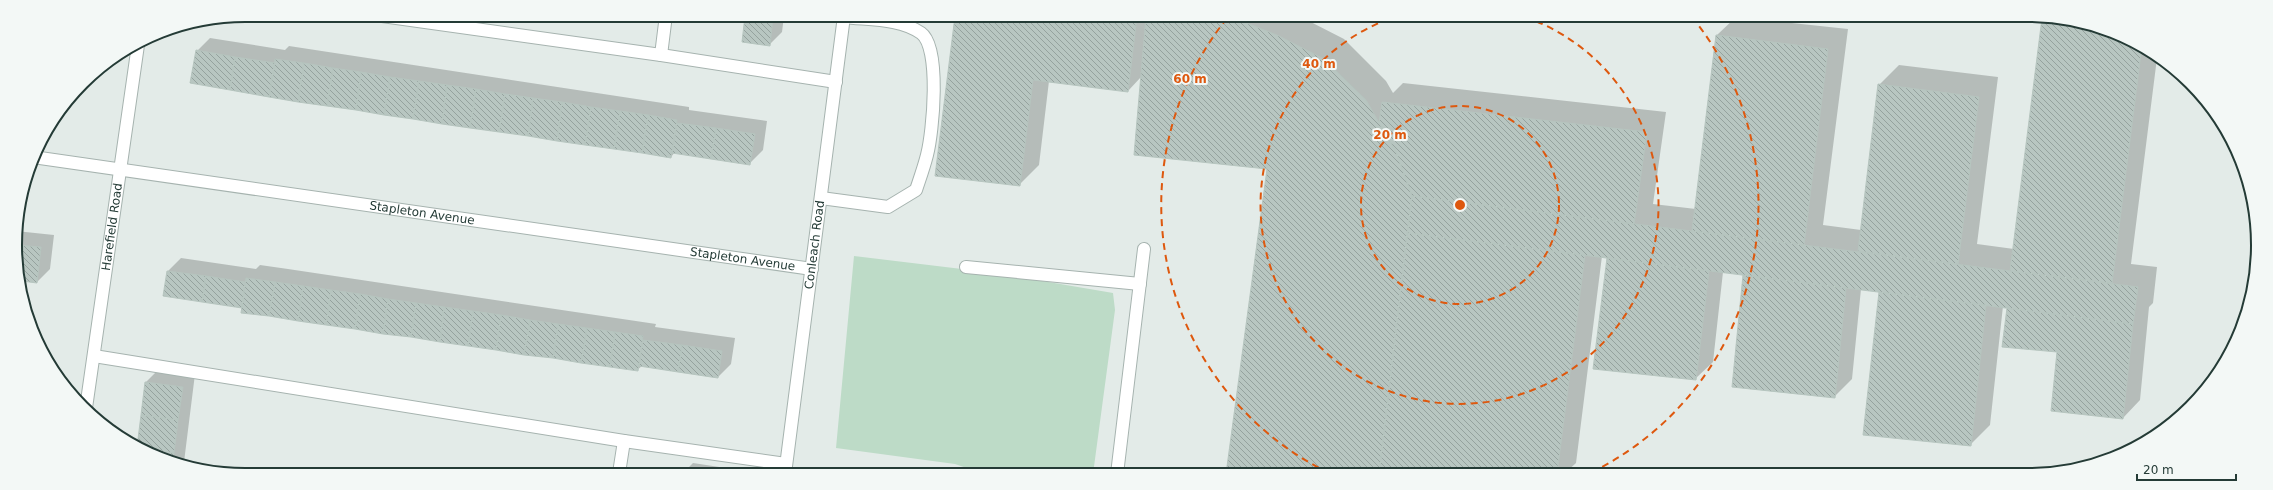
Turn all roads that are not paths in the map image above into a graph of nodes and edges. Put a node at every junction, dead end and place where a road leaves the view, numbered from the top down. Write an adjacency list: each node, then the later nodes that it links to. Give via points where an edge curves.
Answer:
1 (425, 22): 6 (street)
2 (665, 22): 6 (street)
3 (843, 22): 7 (street, Conleach Road)
4 (895, 22): 10 (street, via 903,23 923,34 933,57 935,81 928,154 916,190 888,207)
5 (137, 50): 9 (street, Harefield Road)
6 (661, 55): 7 (street)
7 (836, 82): 10 (street, Conleach Road)
8 (40, 158): 9 (street, Stapleton Avenue)
9 (120, 170): 13 (street, Stapleton Avenue); 15 (street, Harefield Road)
10 (821, 198): 13 (street, Conleach Road)
11 (1144, 249): 14 (street)
12 (966, 267): 14 (street)
13 (812, 270): 20 (street, Conleach Road)
14 (1140, 284): 21 (street)
15 (94, 356): 16 (street, Harefield Road); 17 (street)
16 (87, 403)
17 (624, 441): 18 (street); 19 (street)
18 (621, 468)
19 (780, 468)
20 (786, 468)
21 (1119, 468)

